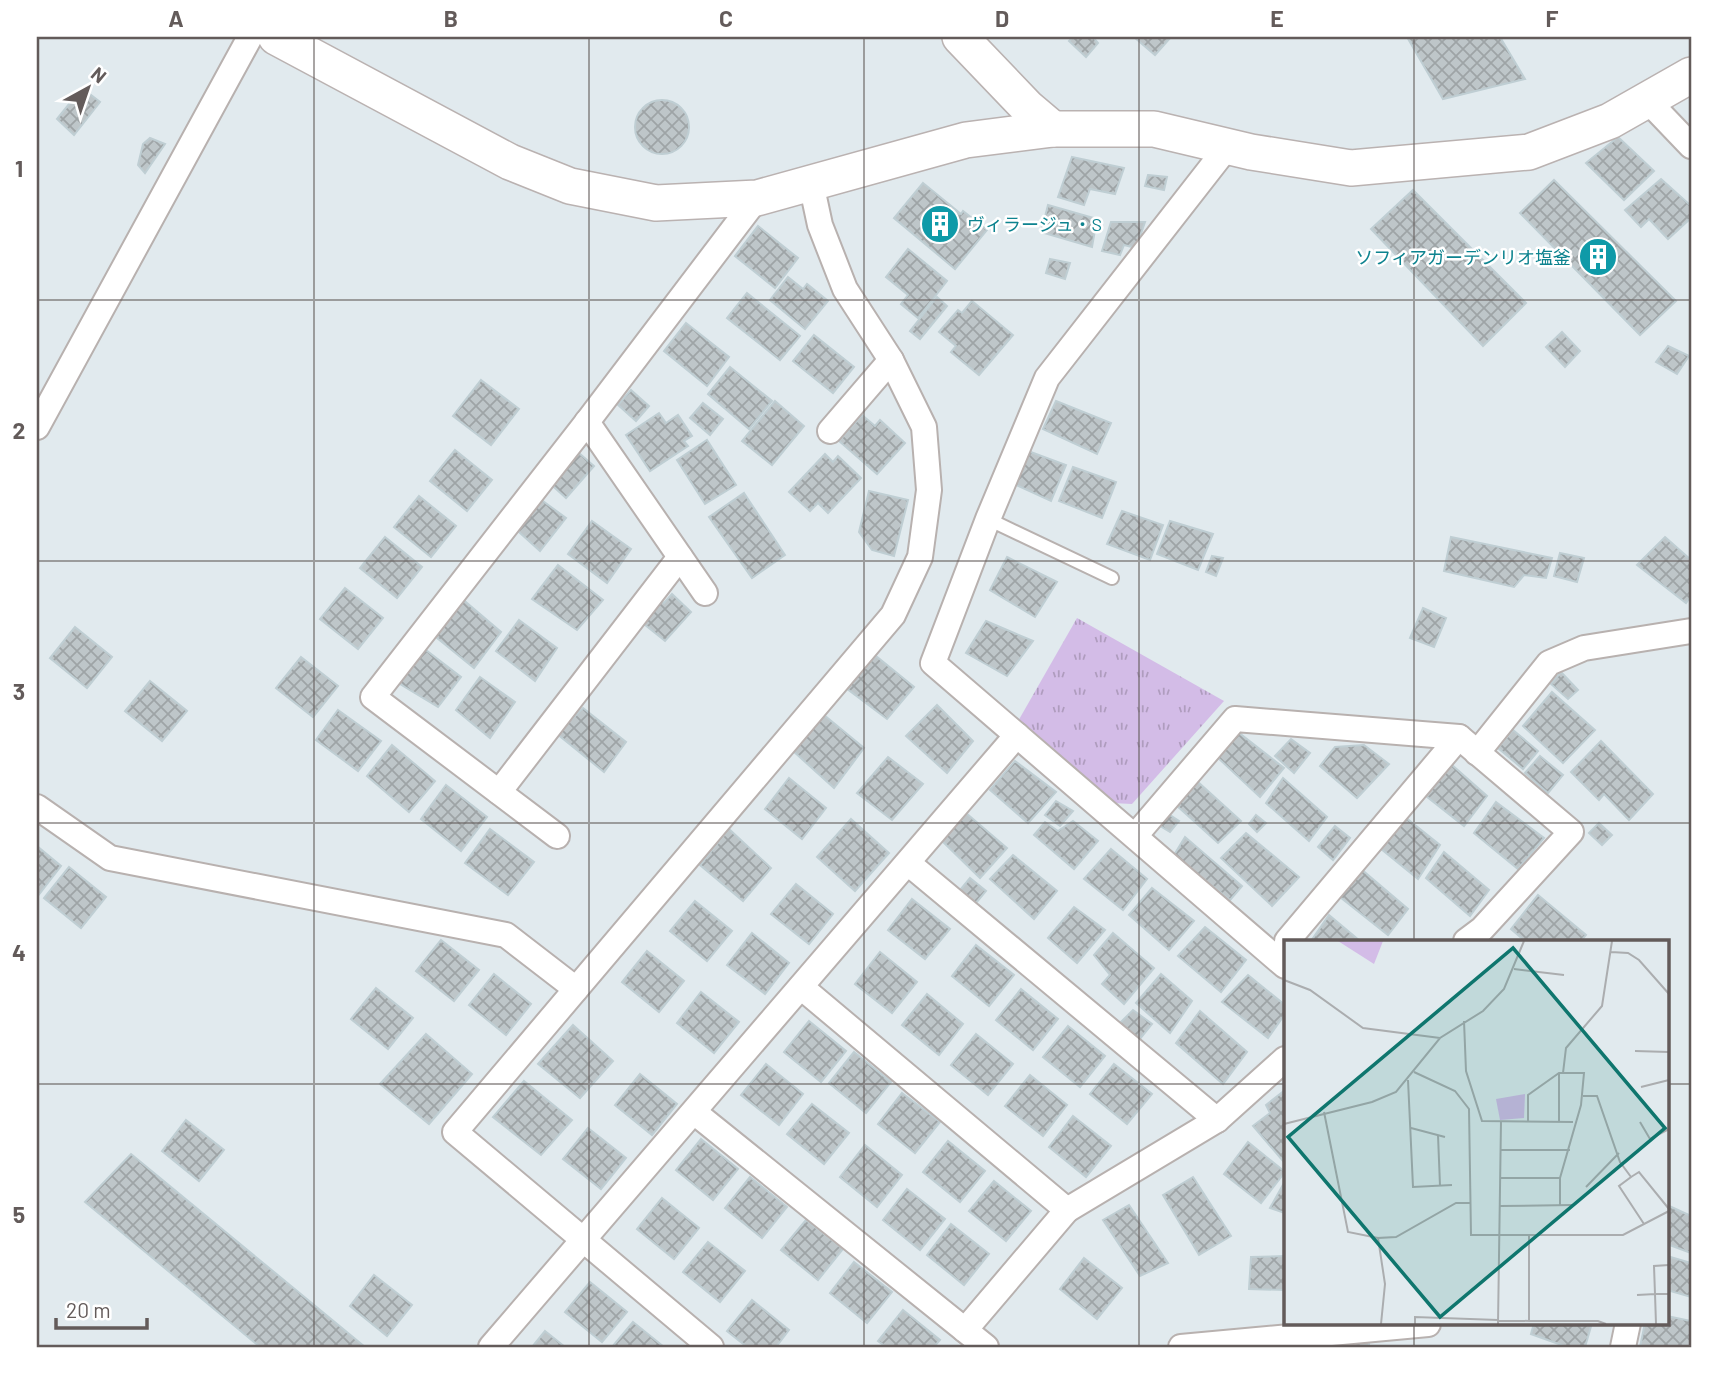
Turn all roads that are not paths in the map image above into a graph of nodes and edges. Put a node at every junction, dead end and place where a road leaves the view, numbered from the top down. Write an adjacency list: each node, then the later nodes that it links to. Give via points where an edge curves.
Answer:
1 (250, 37): 13 (street)
2 (276, 37): 10 (street, via 510,162 570,186 656,203)
3 (960, 37): 6 (street)
4 (1691, 75): 5 (street)
5 (1647, 100): 7 (street, via 1610,121 1530,152 1351,168); 8 (street)
6 (1053, 130): 7 (street, via 1154,129); 9 (street, via 966,140)
7 (1228, 146): 15 (street, via 1047,378)
8 (1691, 146)
9 (811, 183): 10 (street); 11 (street, via 820,225 845,289)
10 (757, 198): 12 (street)
11 (891, 360): 14 (street); 31 (street, via 924,428 929,490 920,557 893,615)
12 (587, 422): 16 (street); 22 (street, via 373,696)
13 (37, 426)
14 (830, 430)
15 (988, 519): 17 (lane); 20 (street, via 933,663)
16 (680, 557): 18 (street); 22 (street)
17 (1112, 578)
18 (705, 593)
19 (1691, 631): 21 (street, via 1584,648 1549,663)
20 (1017, 735): 25 (street); 26 (street)
21 (1468, 745): 25 (street, via 1235,719); 27 (street, via 1571,832); 28 (street)
22 (499, 792): 24 (street)
23 (37, 807): 31 (street, via 110,858 506,935)
24 (557, 836)
25 (1135, 836): 29 (street)
26 (908, 863): 30 (street); 34 (street)
27 (1481, 937)
28 (1294, 940)
29 (1283, 952)
30 (801, 987): 33 (street); 35 (street)
31 (576, 989): 36 (street, via 455,1132)
32 (1284, 1060): 34 (street)
33 (694, 1112): 36 (street); 40 (street)
34 (1217, 1120): 35 (street)
35 (1067, 1210): 40 (street)
36 (584, 1240): 41 (street); 42 (street)
37 (1418, 1324): 44 (street)
38 (1427, 1324): 45 (street)
39 (1628, 1324): 46 (street)
40 (965, 1330): 43 (street)
41 (491, 1347)
42 (711, 1347)
43 (986, 1347)
44 (1181, 1347)
45 (1412, 1347)
46 (1623, 1347)

